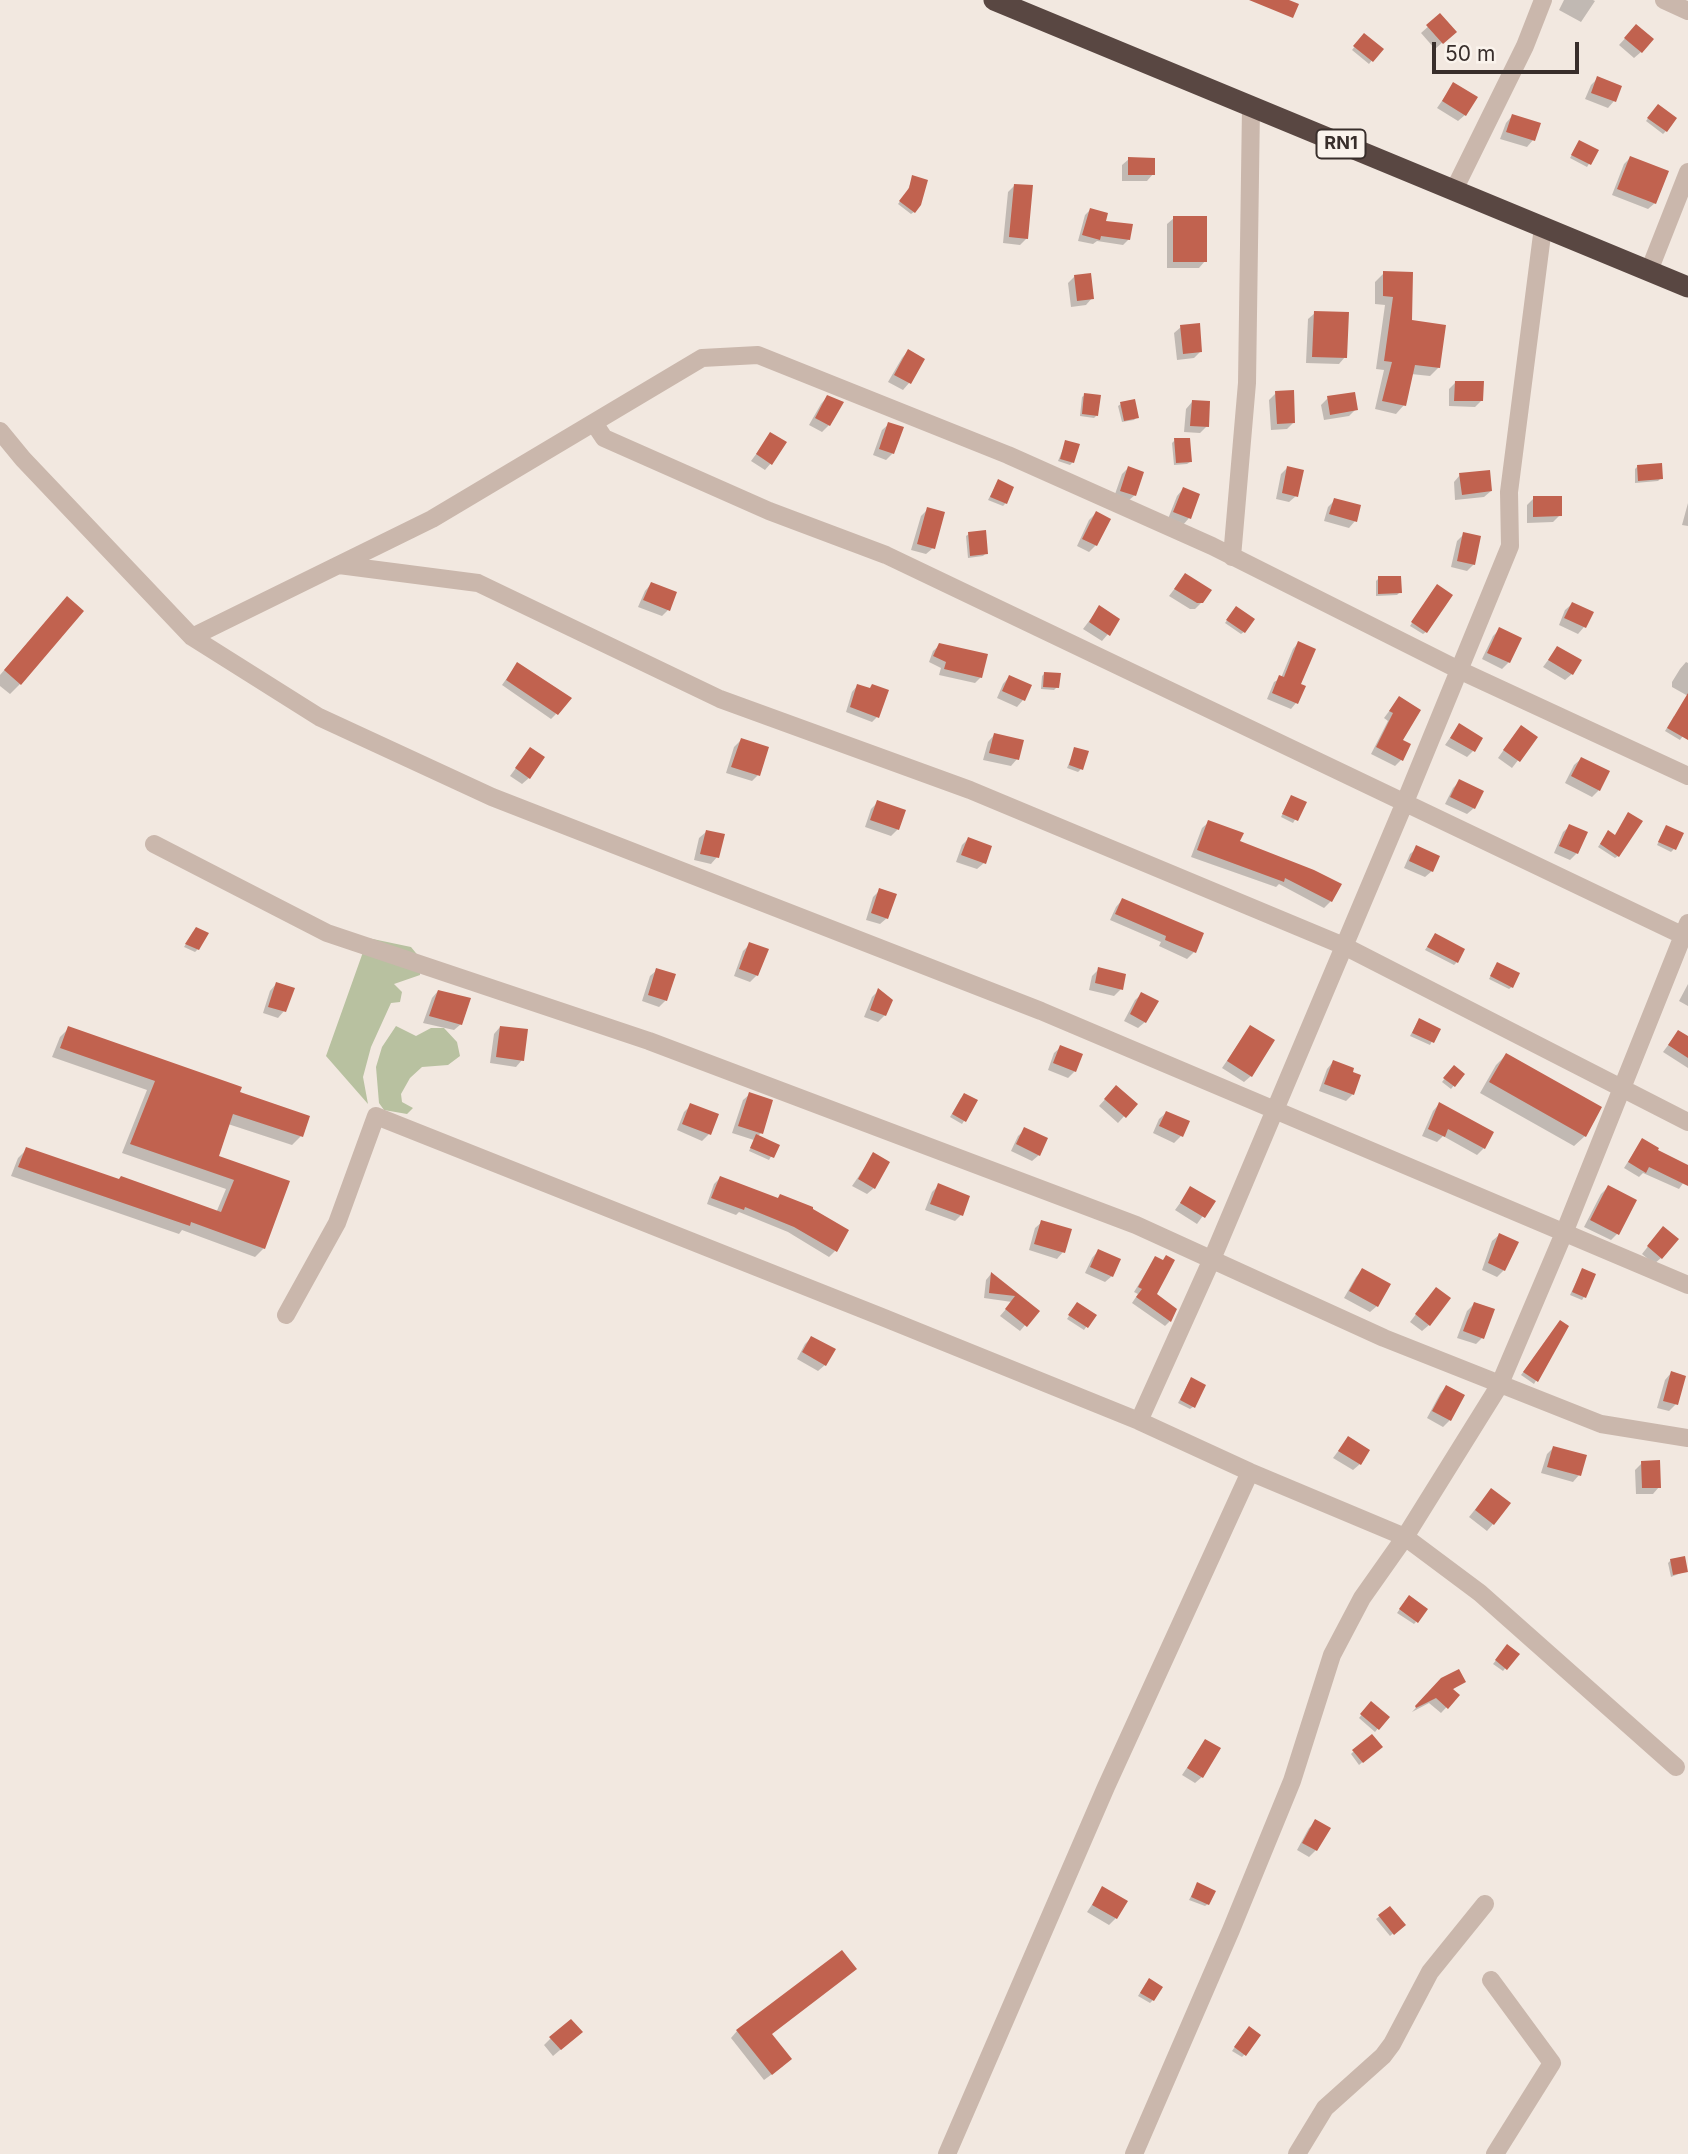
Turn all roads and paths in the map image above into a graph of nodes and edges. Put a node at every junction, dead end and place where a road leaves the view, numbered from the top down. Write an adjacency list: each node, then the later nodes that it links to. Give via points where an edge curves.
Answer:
1 (994, 0): 5 (highway, RN1)
2 (1543, 0): 7 (street)
3 (1664, 0): 4 (street)
4 (1688, 11)
5 (1251, 107): 7 (highway, RN1); 13 (street, via 1247,383)
6 (1688, 172): 9 (street)
7 (1454, 190): 8 (highway, RN1)
8 (1543, 227): 9 (highway, RN1); 16 (street, via 1509,492 1510,547)
9 (1650, 271): 10 (highway, RN1)
10 (1688, 287)
11 (594, 423): 13 (street, via 702,358 758,355 1008,455); 14 (street, via 432,519); 18 (street, via 604,438 769,511 886,555)
12 (0, 431): 15 (street)
13 (1232, 557): 16 (street)
14 (339, 565): 15 (street); 21 (street, via 478,583 720,699 970,790)
15 (192, 637): 23 (street, via 319,717 492,797 1041,1011)
16 (1459, 670): 17 (street); 18 (street)
17 (1688, 776)
18 (1405, 802): 20 (street); 21 (street)
19 (154, 844): 26 (street, via 327,933 649,1041 1136,1225)
20 (1686, 932): 22 (street)
21 (1344, 946): 22 (street); 23 (street)
22 (1621, 1089): 24 (street); 25 (street)
23 (1274, 1110): 25 (street); 26 (street)
24 (1688, 1122)
25 (1564, 1233): 27 (street); 29 (street)
26 (1212, 1259): 29 (street); 30 (street)
27 (1688, 1285)
28 (286, 1315): 30 (street, via 337,1223 376,1116)
29 (1499, 1386): 31 (street, via 1601,1424); 33 (street)
30 (1139, 1421): 32 (street)
31 (1688, 1438)
32 (1250, 1472): 33 (street); 37 (street, via 1106,1787)
33 (1405, 1537): 34 (street, via 1480,1593); 38 (street, via 1362,1598 1332,1655 1292,1781)
34 (1676, 1768)
35 (1485, 1904): 39 (street, via 1430,1972 1383,2056 1325,2108)
36 (1491, 1980): 40 (street, via 1552,2063)
37 (947, 2154)
38 (1135, 2154)
39 (1297, 2154)
40 (1495, 2154)

